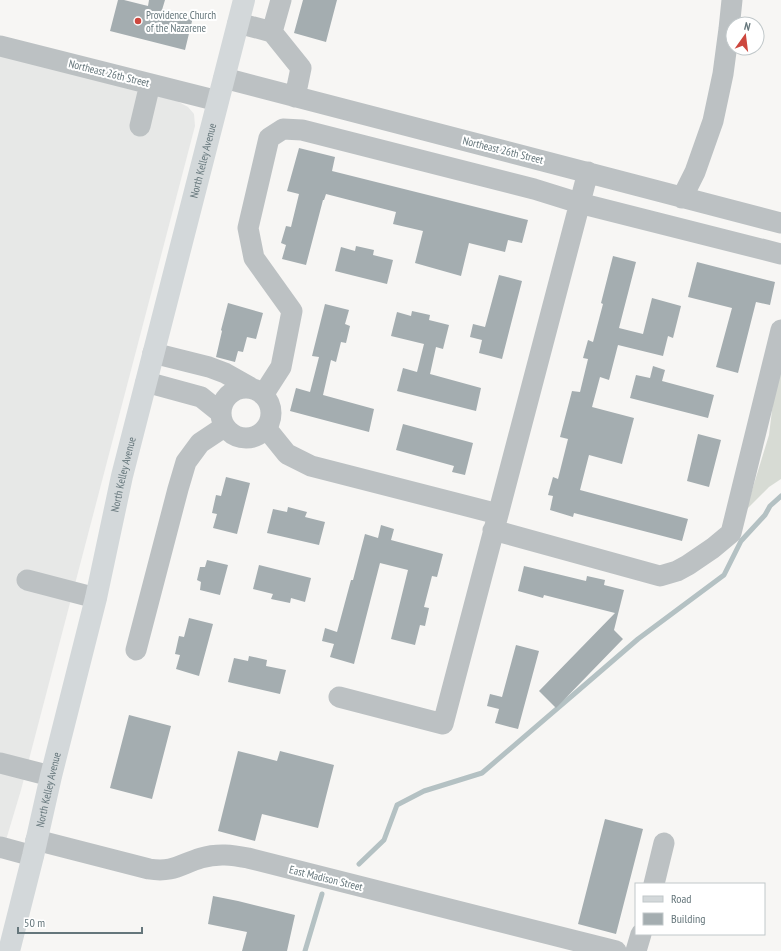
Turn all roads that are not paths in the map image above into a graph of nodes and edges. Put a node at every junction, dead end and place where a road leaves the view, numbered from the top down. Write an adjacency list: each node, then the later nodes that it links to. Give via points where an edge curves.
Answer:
1 (244, 0): 4 (main road, North Kelley Avenue)
2 (281, 0): 5 (street)
3 (732, 0): 13 (street, via 723,74 713,121)
4 (238, 23): 5 (street); 7 (main road, North Kelley Avenue)
5 (272, 32): 9 (street, via 301,68)
6 (0, 46): 8 (street, Northeast 26th Street)
7 (224, 78): 9 (street, Northeast 26th Street); 10 (main road, North Kelley Avenue)
8 (150, 84): 10 (street, Northeast 26th Street); 11 (street)
9 (295, 97): 12 (street, Northeast 26th Street)
10 (218, 101): 18 (main road, North Kelley Avenue)
11 (140, 126)
12 (588, 172): 13 (street, Northeast 26th Street); 14 (street)
13 (682, 198): 15 (street, Northeast 26th Street)
14 (579, 203): 16 (street); 20 (street, via 534,189 302,130 283,129 269,138 248,228 254,258 292,311 281,367); 23 (street)
15 (781, 222)
16 (781, 254)
17 (781, 330): 23 (street, via 731,533 714,548 677,571 660,576)
18 (153, 353): 19 (main road, North Kelley Avenue); 20 (street, via 209,366)
19 (146, 382): 21 (street, via 201,397); 25 (main road, North Kelley Avenue, via 122,476)
20 (258, 392): 21 (street, via 246,388 231,393 222,405); 22 (street, via 270,406 270,421)
21 (222, 420): 22 (street, via 230,433 245,439 253,438); 26 (street, via 186,462)
22 (266, 428): 23 (street, via 287,454 311,466)
23 (495, 522): 27 (street, via 442,724)
24 (27, 580): 25 (street)
25 (96, 598): 29 (main road, North Kelley Avenue)
26 (136, 650)
27 (339, 697)
28 (0, 763): 29 (street)
29 (51, 776): 32 (main road, North Kelley Avenue)
30 (664, 843): 33 (street)
31 (0, 847): 32 (street, East Madison Street)
32 (35, 848): 35 (main road, North Kelley Avenue); 36 (street, East Madison Street, via 160,870 220,854 248,858)
33 (654, 883)
34 (641, 935): 37 (street)
35 (9, 951)
36 (616, 951)
37 (636, 951)

